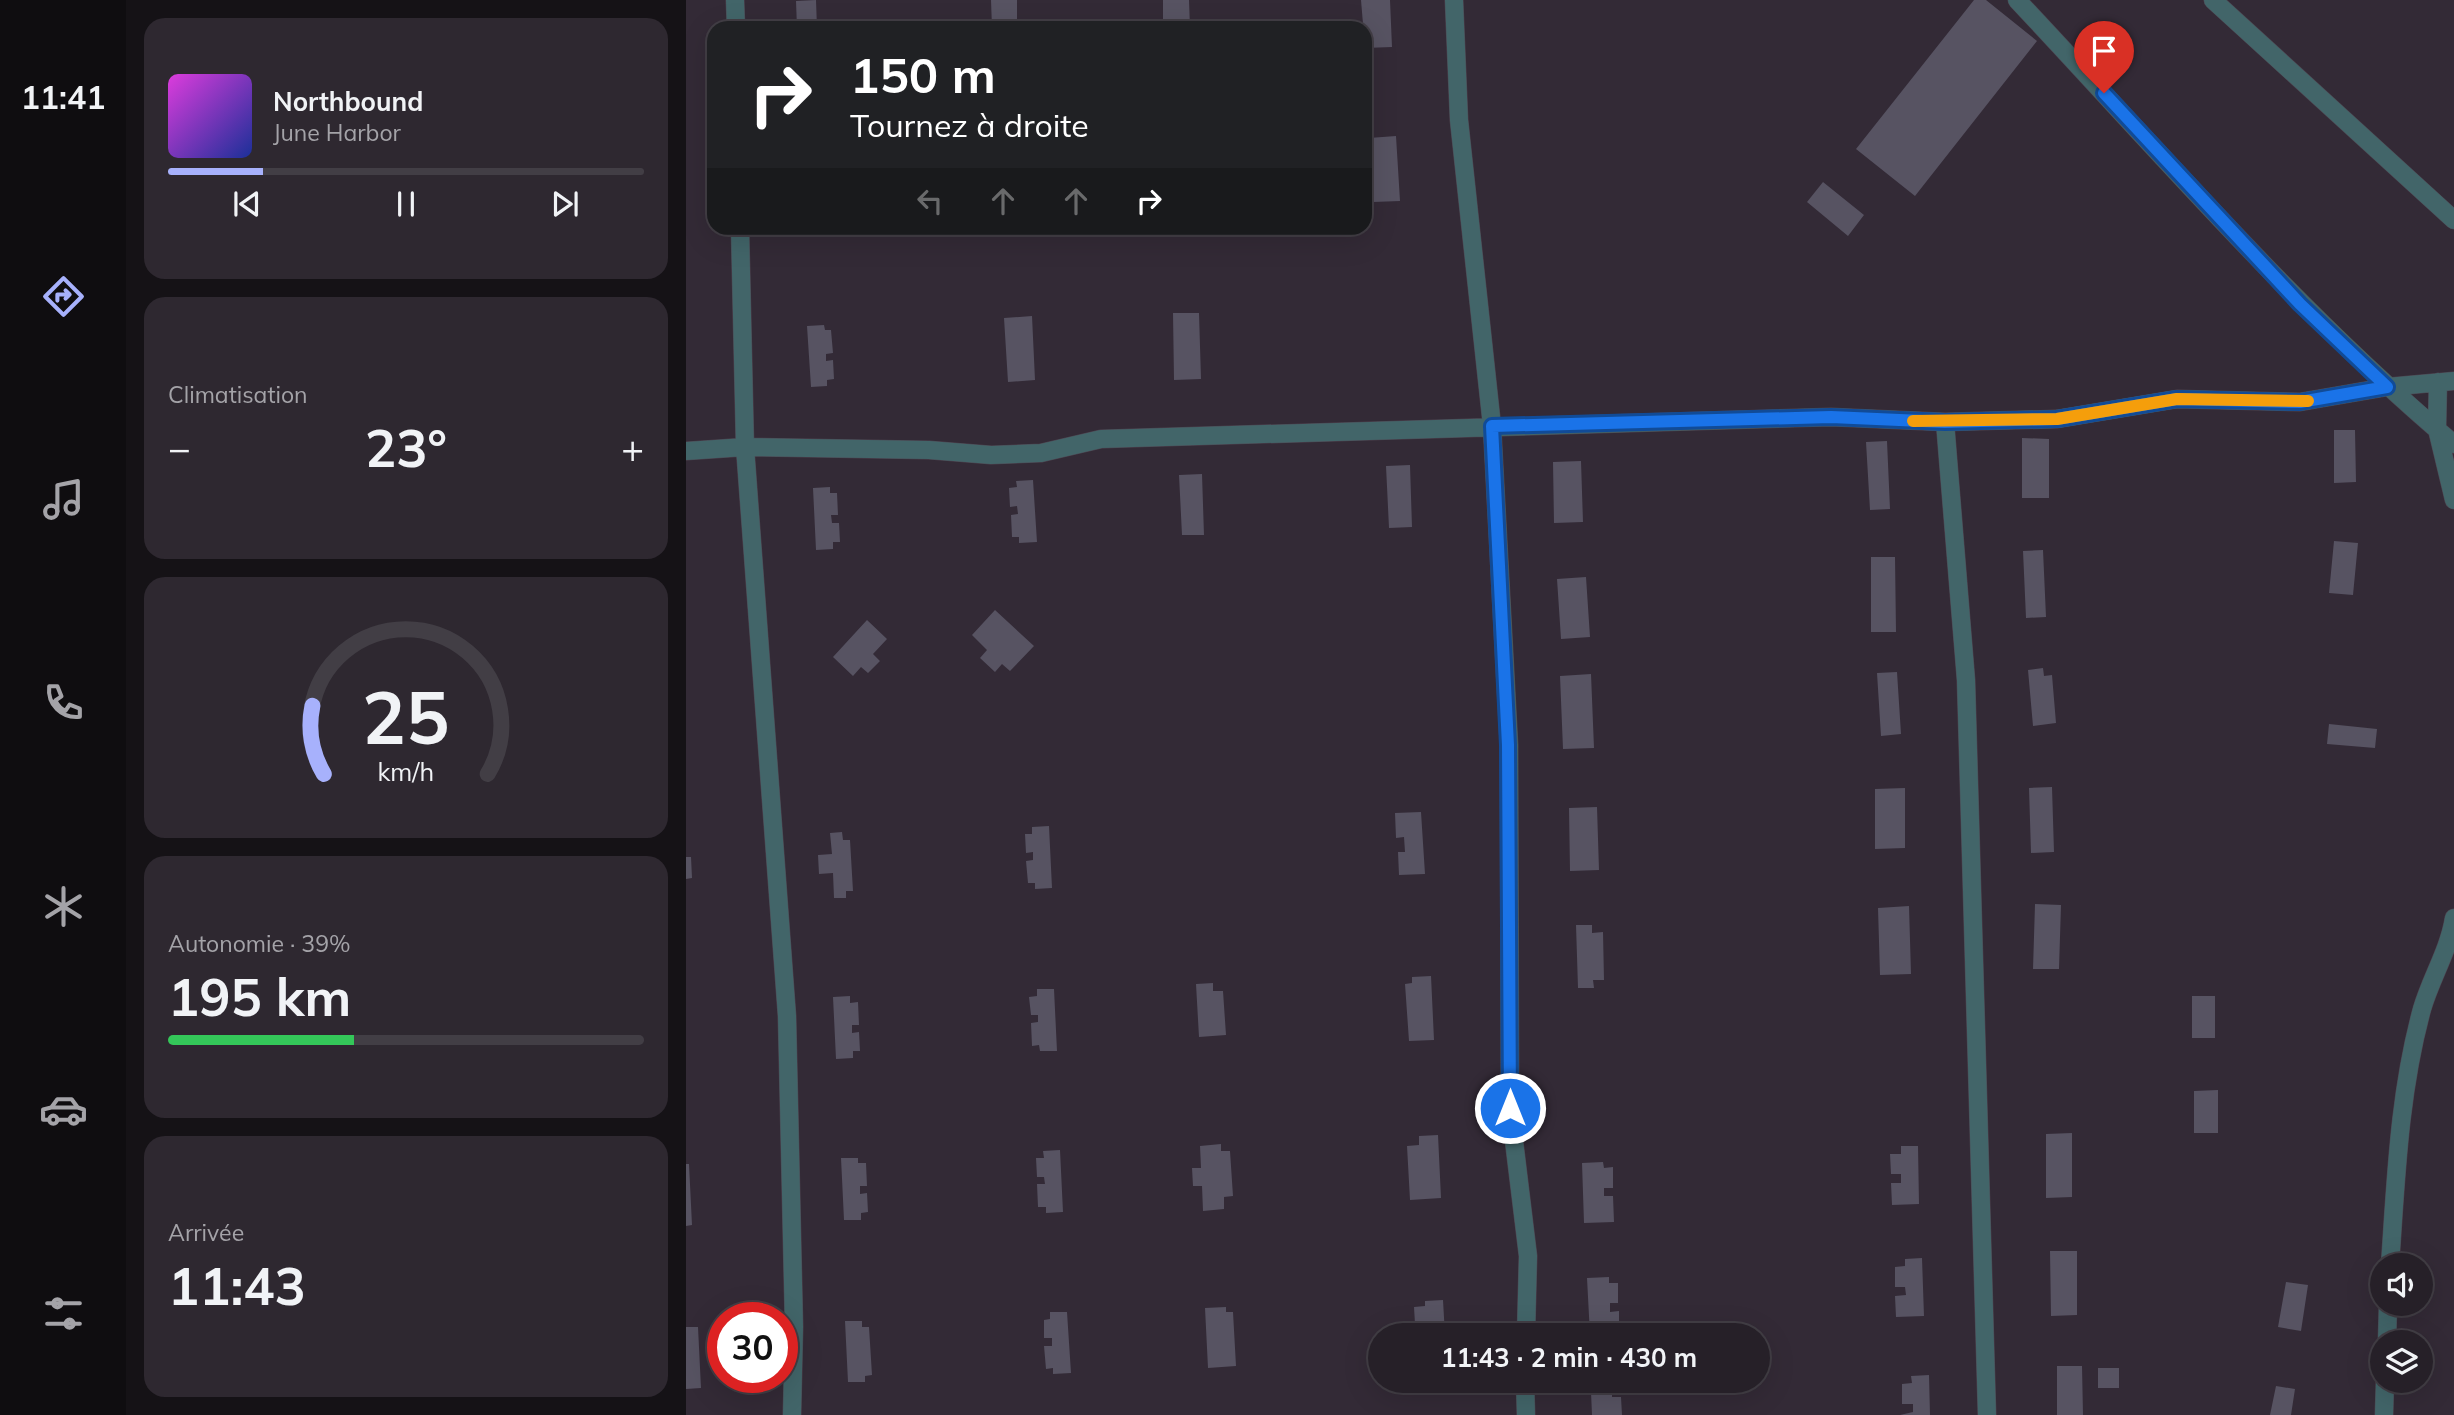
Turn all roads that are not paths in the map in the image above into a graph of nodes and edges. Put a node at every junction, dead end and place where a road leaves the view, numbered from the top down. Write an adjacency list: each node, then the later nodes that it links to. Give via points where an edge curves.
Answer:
1 (735, 0): 5 (street)
2 (1454, 0): 11 (street, via 1459,120)
3 (2017, 0): 9 (street, via 2300,304)
4 (2213, 0): 6 (street)
5 (736, 21)
6 (2454, 220)
7 (740, 235): 14 (street)
8 (2446, 382): 9 (street); 12 (street)
9 (2387, 387): 10 (street, via 2300,402 2177,399 2057,419); 12 (street)
10 (1945, 422): 11 (street, via 1831,417); 24 (street, via 1966,680)
11 (1492, 426): 14 (street, via 1101,439 1041,453 991,455); 19 (street, via 1508,745 1510,1108 1528,1256)
12 (2437, 429): 13 (street); 16 (street)
13 (2454, 444)
14 (745, 447): 15 (street); 22 (street, via 788,1016)
15 (686, 451)
16 (2454, 500)
17 (2454, 918): 18 (street, via 2422,1008 2401,1106)
18 (2391, 1253)
19 (1526, 1323)
20 (1525, 1393): 23 (street)
21 (2385, 1393): 25 (street)
22 (792, 1415)
23 (1526, 1415)
24 (1987, 1415)
25 (2384, 1415)

